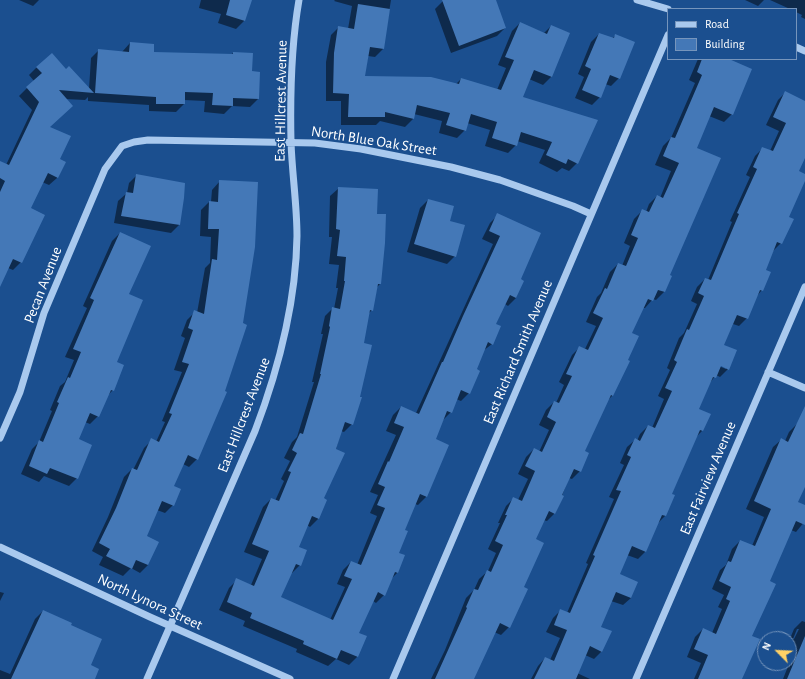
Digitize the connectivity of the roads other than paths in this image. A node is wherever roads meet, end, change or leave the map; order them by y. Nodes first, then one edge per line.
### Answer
1 (299, 0) edge
2 (637, 0) edge
3 (667, 10) edge
4 (667, 37) edge
5 (291, 142) junction
6 (122, 146) joint
7 (591, 214) junction
8 (805, 287) edge
9 (768, 372) junction
10 (805, 388) edge
11 (0, 438) edge
12 (0, 547) edge
13 (170, 626) junction
14 (148, 679) edge
15 (290, 679) edge
16 (393, 679) edge
17 (636, 679) edge

1 - 5 street, East Hillcrest Avenue
2 - 3 street
4 - 7 street, East Richard Smith Avenue
5 - 6 street, North Blue Oak Street
5 - 7 street, North Blue Oak Street
5 - 13 street, East Hillcrest Avenue
6 - 11 street, Pecan Avenue
7 - 16 street, East Richard Smith Avenue
8 - 9 street, East Fairview Avenue
9 - 10 street
9 - 17 street, East Fairview Avenue
12 - 13 street, North Lynora Street
13 - 14 street, East Hillcrest Avenue
13 - 15 street, North Lynora Street

